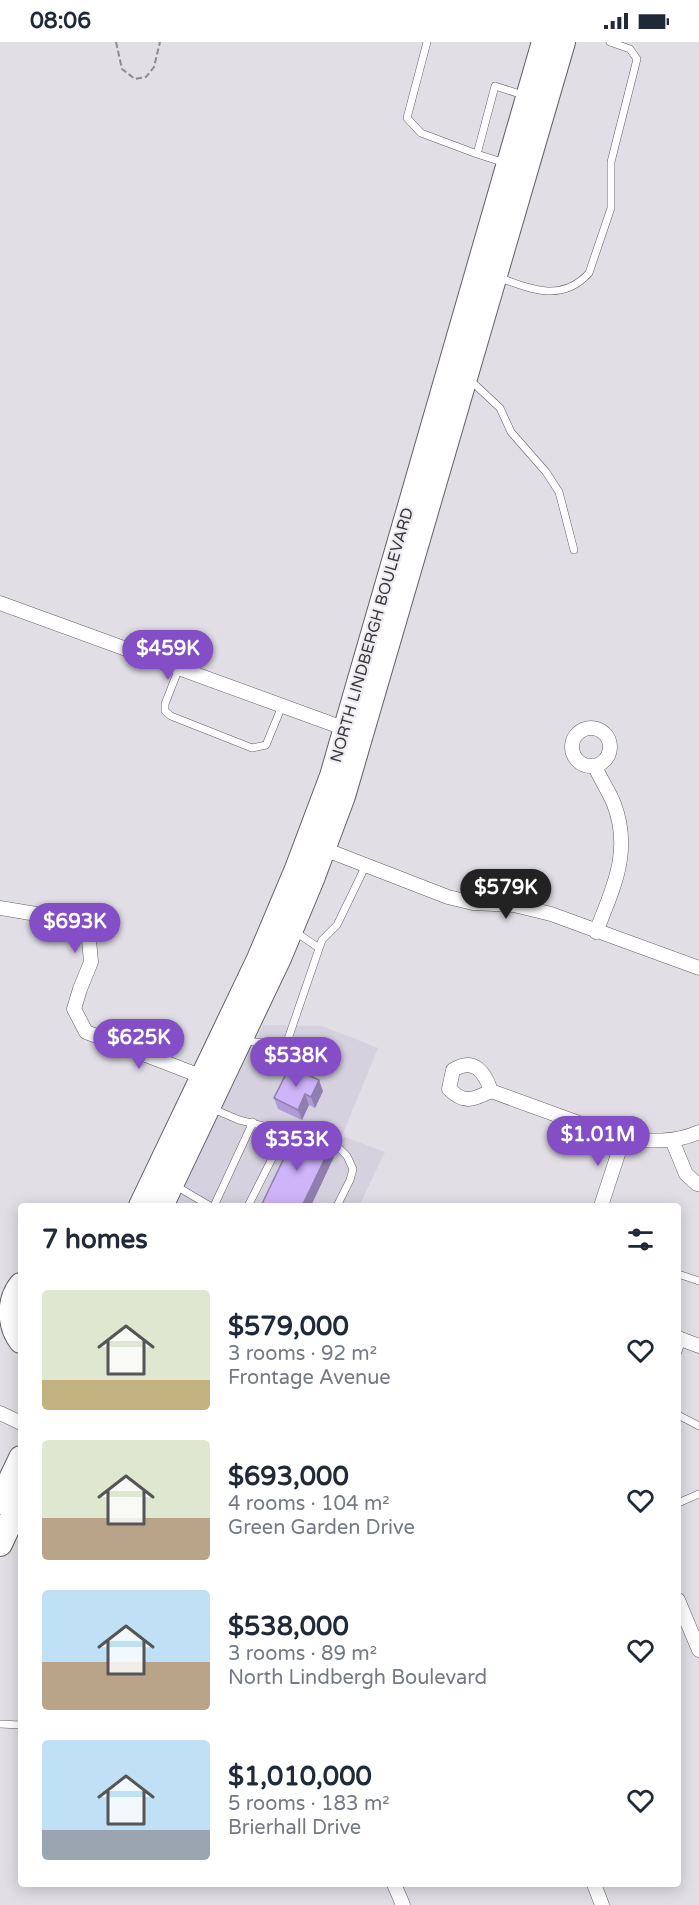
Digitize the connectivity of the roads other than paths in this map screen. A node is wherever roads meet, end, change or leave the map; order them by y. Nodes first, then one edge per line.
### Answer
1 (427, 42) edge
2 (544, 42) edge
3 (563, 42) edge
4 (610, 42) edge
5 (631, 45) edge
6 (528, 97) junction
7 (477, 154) junction
8 (509, 164) junction
9 (495, 276) junction
10 (466, 376) junction
11 (574, 550) dead end
12 (0, 603) edge
13 (179, 668) junction
14 (282, 706) junction
15 (346, 729) junction
16 (595, 766) dead end
17 (324, 849) junction
18 (366, 865) junction
19 (0, 908) edge
20 (291, 929) junction
21 (596, 932) junction
22 (319, 948) junction
23 (699, 968) edge
24 (240, 1040) junction
25 (288, 1042) junction
26 (326, 1070) dead end
27 (203, 1077) junction
28 (491, 1091) dead end
29 (209, 1107) junction
30 (253, 1122) junction
31 (286, 1131) junction
32 (699, 1132) edge
33 (623, 1139) junction
34 (672, 1140) junction
35 (164, 1180) junction
36 (699, 1184) edge
37 (131, 1203) edge
38 (144, 1203) edge
39 (161, 1203) edge
40 (206, 1203) edge
41 (213, 1203) edge
42 (250, 1203) edge
43 (338, 1203) edge
44 (603, 1203) edge
45 (681, 1275) edge
46 (699, 1281) edge
47 (18, 1290) edge
48 (18, 1336) edge
49 (681, 1343) edge
50 (699, 1346) edge
51 (0, 1413) edge
52 (681, 1417) edge
53 (18, 1422) edge
54 (699, 1426) edge
55 (18, 1464) edge
56 (699, 1494) edge
57 (0, 1502) edge
58 (681, 1502) edge
59 (18, 1505) edge
60 (18, 1534) edge
61 (0, 1544) edge
62 (0, 1552) edge
63 (681, 1607) edge
64 (699, 1650) edge
65 (0, 1724) edge
66 (18, 1725) edge
67 (395, 1887) edge
68 (595, 1887) edge
69 (403, 1905) edge
70 (602, 1905) edge

1 - 7 lane
2 - 6 highway, NORTH LINDBERGH BOULEVARD
3 - 9 highway, NORTH LINDBERGH BOULEVARD
4 - 5 lane
5 - 9 lane
6 - 7 lane
6 - 8 highway, NORTH LINDBERGH BOULEVARD
7 - 8 lane
8 - 15 highway, NORTH LINDBERGH BOULEVARD
9 - 10 highway, NORTH LINDBERGH BOULEVARD
10 - 11 lane
10 - 17 highway, NORTH LINDBERGH BOULEVARD
12 - 13 street
13 - 14 street
13 - 14 lane
14 - 15 street
15 - 27 highway, NORTH LINDBERGH BOULEVARD
16 - 21 street
17 - 18 street
17 - 20 highway, NORTH LINDBERGH BOULEVARD
18 - 21 street
18 - 22 lane
19 - 27 street
20 - 22 lane
20 - 24 highway, NORTH LINDBERGH BOULEVARD
21 - 23 street
22 - 25 lane
24 - 25 lane
24 - 29 highway, NORTH LINDBERGH BOULEVARD
25 - 26 lane
27 - 35 highway, NORTH LINDBERGH BOULEVARD
28 - 33 street
29 - 30 lane
29 - 35 highway, NORTH LINDBERGH BOULEVARD
30 - 31 lane
30 - 41 lane
31 - 42 lane
31 - 43 lane
32 - 34 street
33 - 34 street
33 - 44 street
34 - 36 street
35 - 37 highway
35 - 38 highway, NORTH LINDBERGH BOULEVARD
35 - 39 highway, NORTH LINDBERGH BOULEVARD
35 - 40 lane
45 - 46 lane
47 - 48 highway
49 - 50 street
51 - 53 street
52 - 54 lane
55 - 57 highway
56 - 58 lane
59 - 61 highway
60 - 62 highway
63 - 64 street
65 - 66 lane
67 - 69 street
68 - 70 street

